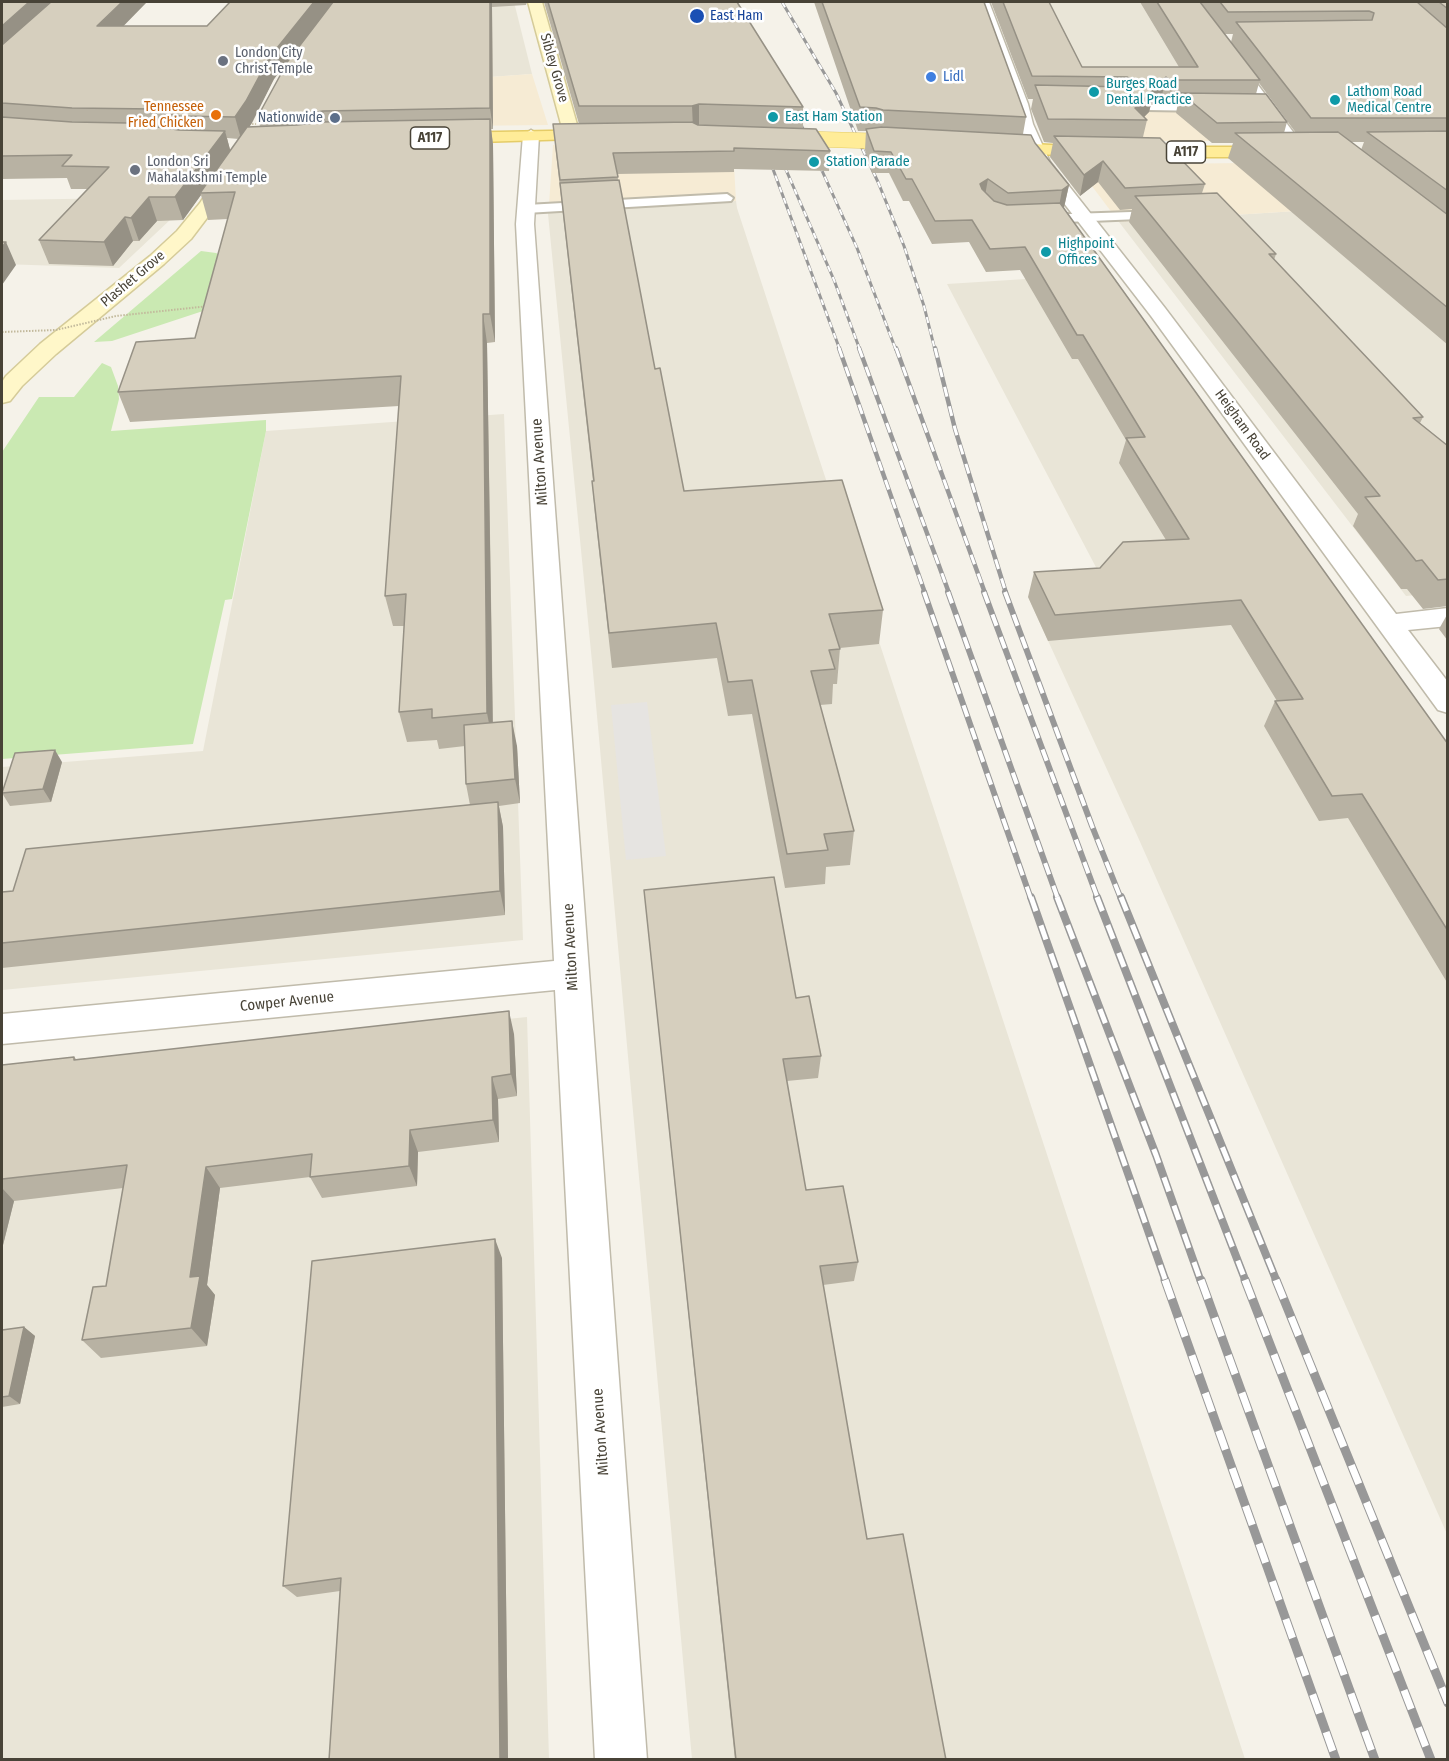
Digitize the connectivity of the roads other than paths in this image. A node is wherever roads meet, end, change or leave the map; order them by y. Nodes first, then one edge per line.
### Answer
1 (535, 2) edge
2 (982, 2) edge
3 (1190, 2) edge
4 (1151, 108) edge
5 (1222, 109) edge
6 (531, 135) junction
7 (572, 135) junction
8 (618, 135) edge
9 (765, 137) edge
10 (430, 138) edge
11 (880, 141) edge
12 (976, 146) edge
13 (1034, 149) junction
14 (1299, 152) junction
15 (1318, 152) edge
16 (241, 153) edge
17 (727, 198) dead end
18 (526, 209) junction
19 (1170, 214) edge
20 (1085, 218) junction
21 (1023, 220) edge
22 (2, 396) edge
23 (1448, 617) edge
24 (1389, 623) junction
25 (1448, 703) edge
26 (572, 974) junction
27 (2, 1029) edge
28 (621, 1760) edge

1 - 7 main road, Sibley Grove
2 - 13 street, Heigham Road
3 - 14 street
4 - 5 lane
6 - 7 main road, A117
6 - 10 main road, A117
6 - 18 street, Milton Avenue
7 - 8 main road, A117
9 - 11 main road, bridge
12 - 13 main road, A117
13 - 14 main road, A117
13 - 20 street, Heigham Road
14 - 15 main road, A117
16 - 22 main road, Plashet Grove
17 - 18 lane
18 - 26 street, Milton Avenue
19 - 20 lane
20 - 21 lane
20 - 24 street, Heigham Road
23 - 24 street
24 - 25 street, Heigham Road
26 - 27 street, Cowper Avenue
26 - 28 street, Milton Avenue

